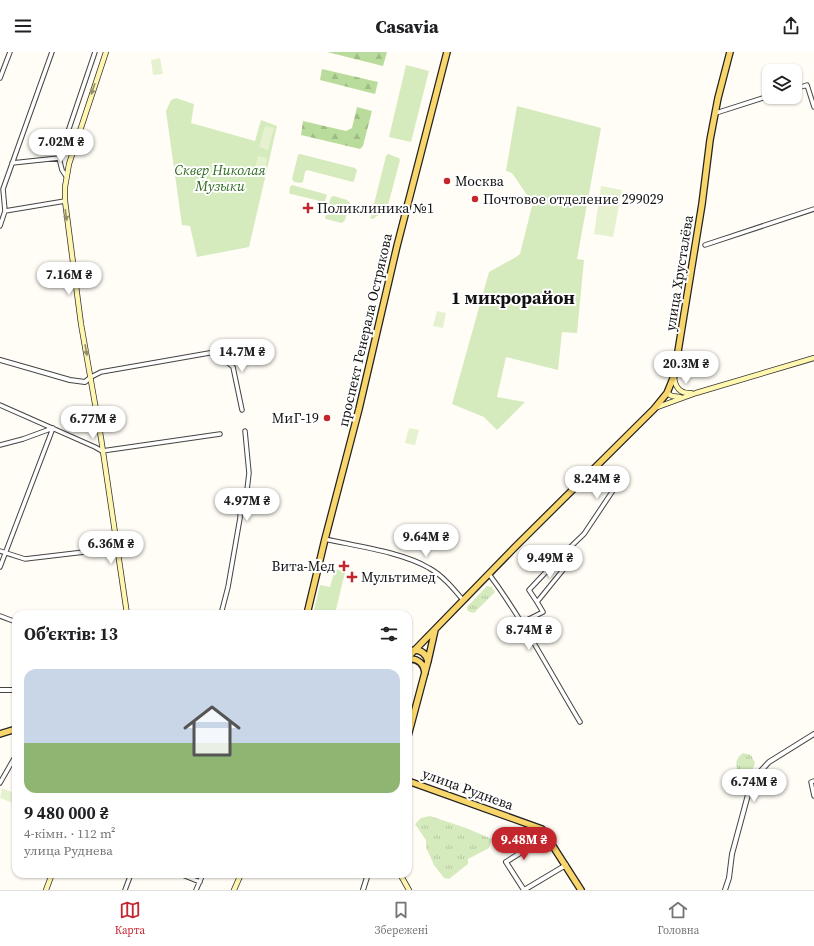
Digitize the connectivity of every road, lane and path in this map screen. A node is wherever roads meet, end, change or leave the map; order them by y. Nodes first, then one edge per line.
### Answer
1 (10, 52) edge
2 (52, 52) edge
3 (95, 52) edge
4 (106, 52) edge
5 (447, 52) edge
6 (730, 52) edge
7 (0, 78) edge
8 (802, 87) edge
9 (762, 98) edge
10 (814, 107) edge
11 (716, 113) junction
12 (59, 158) junction
13 (12, 163) junction
14 (66, 176) junction
15 (65, 201) junction
16 (814, 209) edge
17 (5, 211) junction
18 (0, 226) edge
19 (705, 245) dead end
20 (814, 358) edge
21 (0, 360) edge
22 (674, 376) junction
23 (90, 377) junction
24 (667, 393) junction
25 (696, 393) junction
26 (684, 397) junction
27 (0, 405) edge
28 (654, 409) junction
29 (242, 410) dead end
30 (53, 428) junction
31 (245, 431) dead end
32 (220, 434) dead end
33 (0, 445) edge
34 (102, 451) junction
35 (594, 468) junction
36 (324, 539) junction
37 (117, 545) junction
38 (0, 551) edge
39 (5, 553) junction
40 (561, 556) junction
41 (0, 566) edge
42 (489, 574) junction
43 (462, 600) junction
44 (537, 602) junction
45 (127, 610) edge
46 (222, 610) edge
47 (308, 610) edge
48 (0, 616) edge
49 (12, 620) edge
50 (521, 623) junction
51 (435, 629) junction
52 (414, 650) junction
53 (412, 653) edge
54 (412, 659) edge
55 (428, 661) junction
56 (425, 675) junction
57 (0, 690) edge
58 (12, 690) edge
59 (412, 722) edge
60 (580, 722) dead end
61 (12, 730) edge
62 (0, 734) edge
63 (814, 734) edge
64 (12, 762) edge
65 (814, 781) edge
66 (412, 782) edge
67 (0, 783) edge
68 (814, 796) edge
69 (547, 836) junction
70 (566, 864) junction
71 (50, 878) edge
72 (130, 878) edge
73 (190, 878) edge
74 (202, 878) edge
75 (239, 878) edge
76 (367, 878) edge
77 (402, 878) edge
78 (200, 882) junction
79 (46, 890) edge
80 (125, 890) edge
81 (196, 890) edge
82 (234, 890) edge
83 (363, 890) edge
84 (409, 890) edge
85 (524, 890) edge
86 (581, 890) edge
87 (725, 890) edge

1 - 7 street
2 - 13 street
3 - 12 street
4 -> 14 main road
5 - 36 main road, проспект Генерала Острякова
6 - 11 main road, улица Хрусталёва
8 - 10 street
9 - 11 street
11 - 22 main road, улица Хрусталёва
12 - 13 street
12 - 14 street
13 - 17 street
14 - 15 main road
15 - 17 street
15 -> 23 main road
16 - 19 street
17 - 18 street
20 - 25 main road
21 - 23 street
22 - 24 main road, улица Хрусталёва
22 - 25 main road
23 - 29 street
23 - 34 main road
24 - 26 main road
24 - 28 main road, улица Хрусталёва
25 - 26 main road
26 - 28 main road
27 - 30 street
28 - 35 main road, улица Хрусталёва
30 - 33 street
30 - 34 street
30 - 39 street
31 - 46 street
32 - 34 street
34 - 37 main road
35 - 40 street
35 - 42 main road, улица Хрусталёва
36 - 43 street
36 - 47 main road, проспект Генерала Острякова
37 - 39 street
37 - 45 main road
38 - 39 street
39 - 41 street
40 - 44 street
40 - 44 street
42 - 43 main road, улица Хрусталёва
42 - 50 street
43 - 51 main road, улица Хрусталёва
44 - 50 street
48 - 49 street
50 - 60 street
51 - 52 main road, улица Хрусталёва
51 - 55 main road
52 - 53 main road, улица Хрусталёва
52 - 55 main road
54 - 56 main road
55 - 56 main road
56 - 59 main road
57 - 58 street
61 - 62 main road
63 - 87 street
64 - 67 street
65 - 68 street
66 - 69 main road, улица Руднева
69 - 70 main road, улица Руднева
69 - 85 street
70 - 85 street
70 - 86 main road, улица Руднева
71 - 79 main road
72 - 80 street
73 - 78 street
74 - 78 street
75 - 82 main road
76 - 83 street
77 - 84 main road
78 - 81 street

